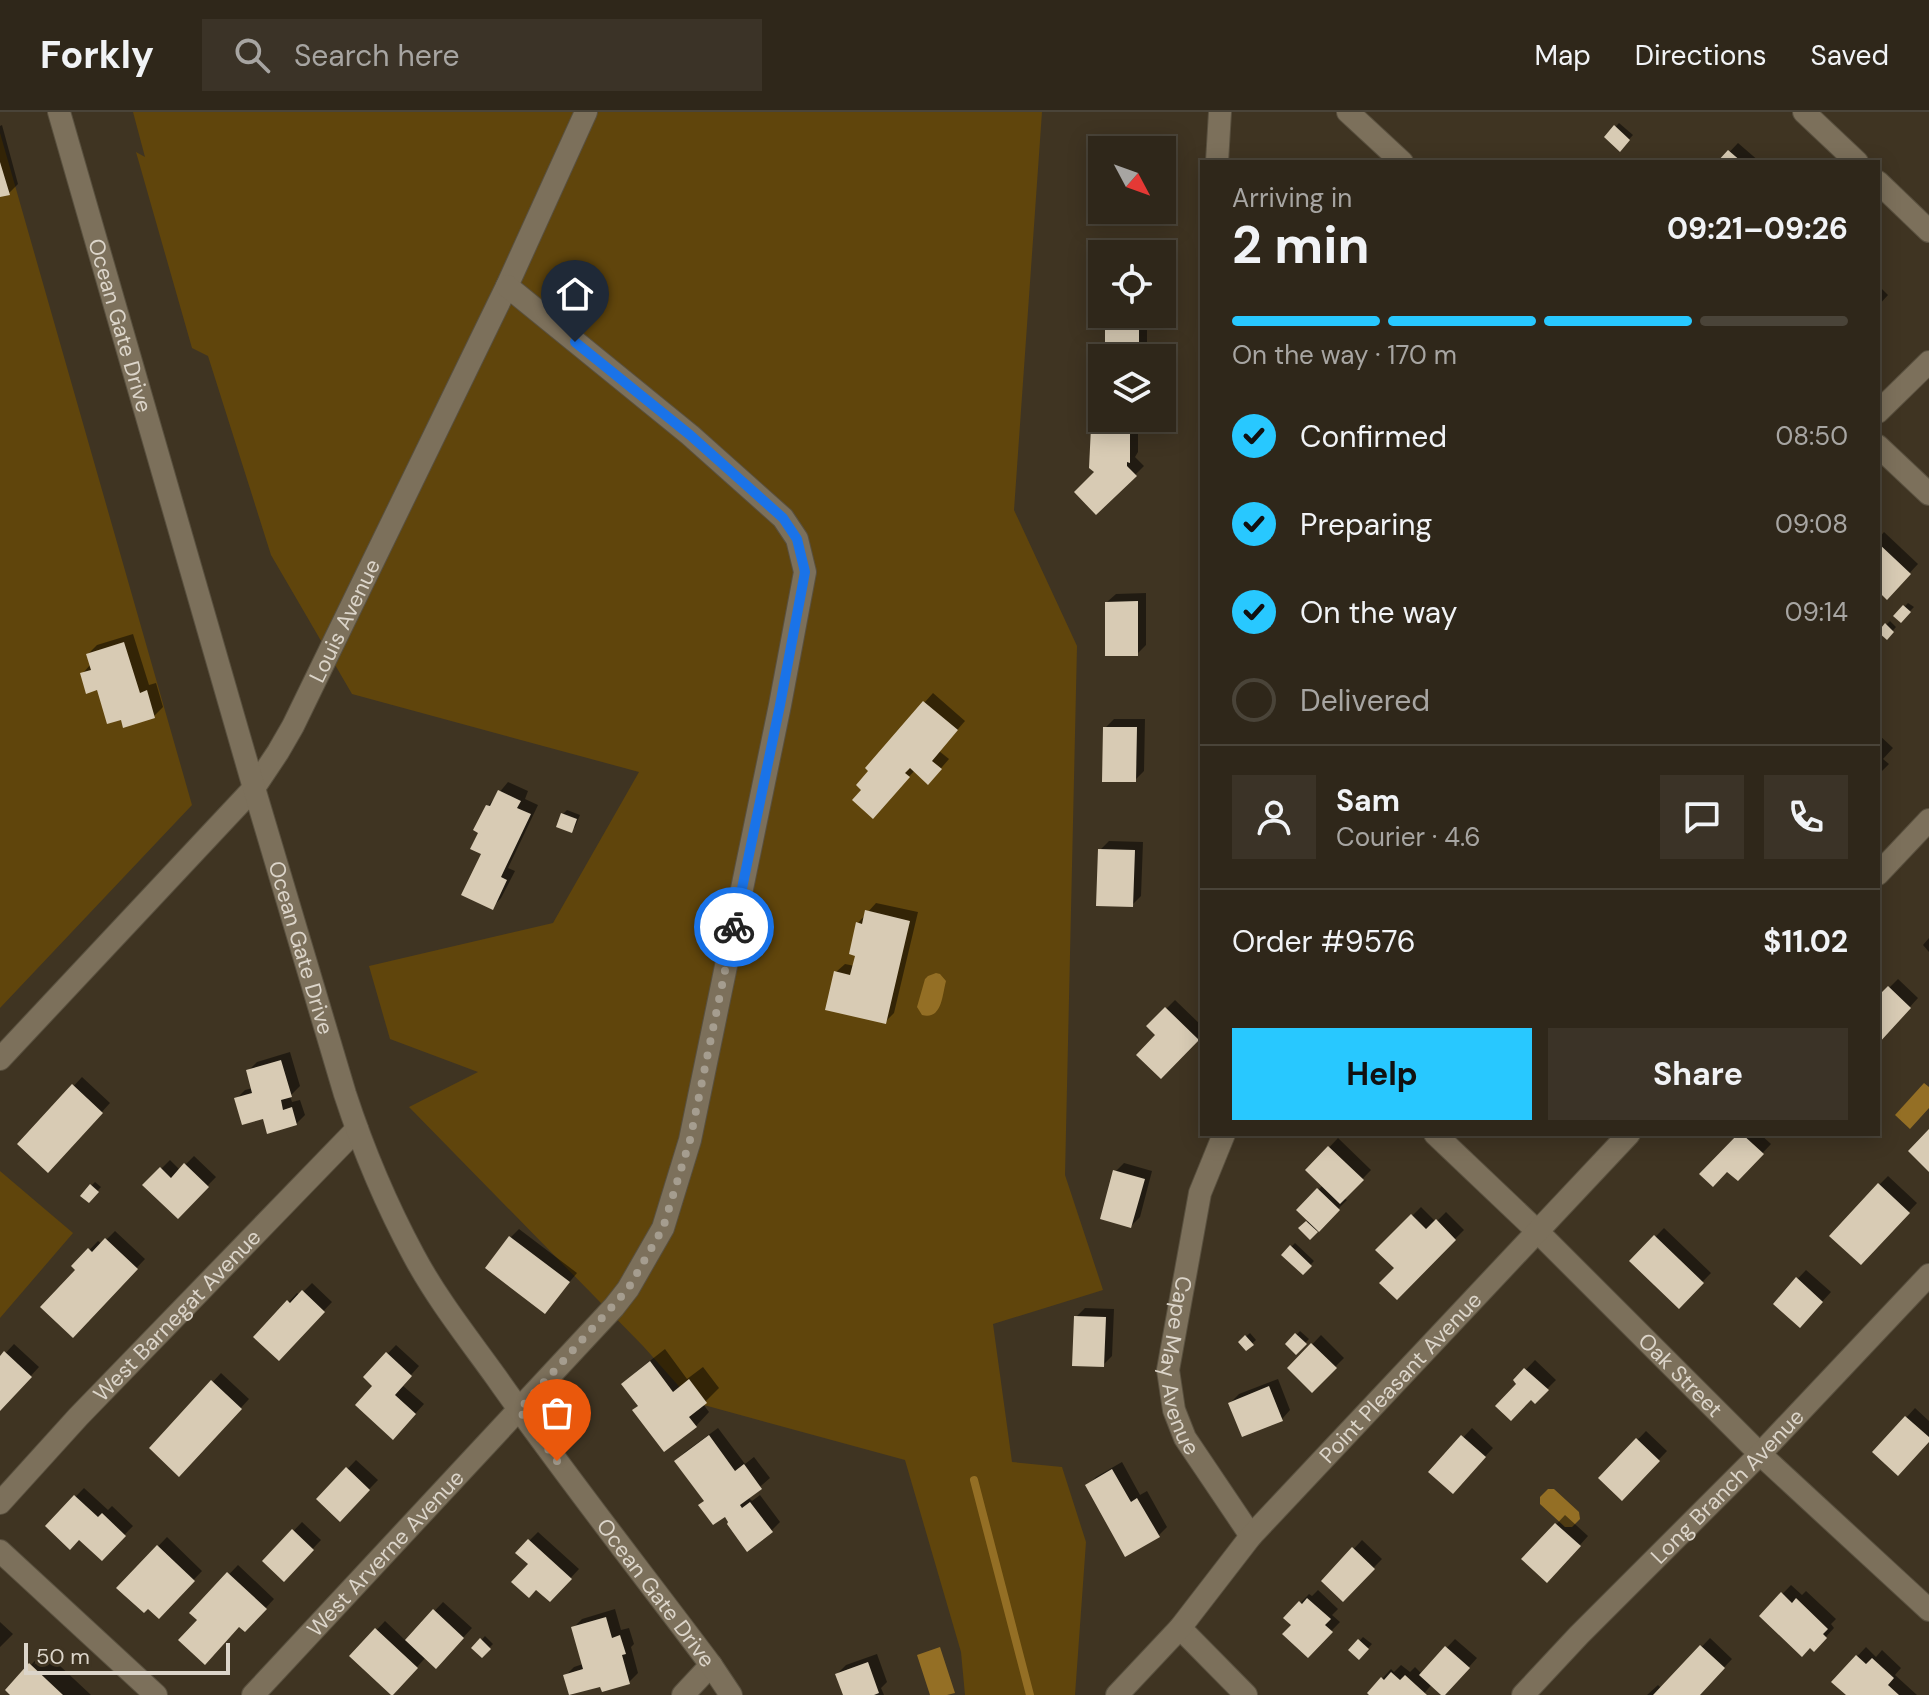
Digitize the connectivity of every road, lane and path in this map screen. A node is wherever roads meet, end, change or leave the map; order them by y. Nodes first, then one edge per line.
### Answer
1 (59, 112) edge
2 (586, 112) edge
3 (1220, 112) edge
4 (1348, 112) edge
5 (1804, 112) edge
6 (1217, 160) edge
7 (1400, 160) edge
8 (1855, 160) edge
9 (1880, 184) edge
10 (1929, 231) edge
11 (507, 286) junction
12 (1929, 362) edge
13 (1880, 410) edge
14 (1880, 448) edge
15 (1929, 494) edge
16 (254, 788) junction
17 (1929, 820) edge
18 (1880, 872) edge
19 (0, 1059) edge
20 (357, 1129) junction
21 (1223, 1136) edge
22 (1437, 1136) edge
23 (1627, 1136) edge
24 (1537, 1231) junction
25 (1929, 1275) edge
26 (519, 1410) junction
27 (1760, 1454) junction
28 (0, 1503) edge
29 (1251, 1536) junction
30 (0, 1551) edge
31 (1929, 1610) edge
32 (1180, 1628) junction
33 (711, 1665) junction
34 (156, 1695) edge
35 (253, 1695) edge
36 (683, 1695) edge
37 (731, 1695) edge
38 (1117, 1695) edge
39 (1246, 1695) edge
40 (1523, 1695) edge

1 - 16 street, Ocean Gate Drive
2 - 11 street, Louis Avenue
3 - 6 street
4 - 7 street
5 - 8 street
9 - 10 street
11 - 16 street, Louis Avenue
11 - 26 street, West Arverne Avenue
12 - 13 street
14 - 15 street
16 - 19 street, Louis Avenue
16 - 20 street, Ocean Gate Drive
17 - 18 street
20 - 26 street, Ocean Gate Drive
20 - 28 street, West Barnegat Avenue
21 - 29 street, Cape May Avenue
22 - 24 street, Oak Street
23 - 24 street, Point Pleasant Avenue
24 - 27 street, Oak Street
24 - 29 street, Point Pleasant Avenue
25 - 27 street, Long Branch Avenue
26 - 33 street, Ocean Gate Drive
26 - 35 street, West Arverne Avenue
27 - 31 street, Oak Street
27 - 40 street, Long Branch Avenue
29 - 32 street, Point Pleasant Avenue
30 - 34 street
32 - 38 street, Point Pleasant Avenue
32 - 39 street
33 - 36 street
33 - 37 street, Ocean Gate Drive

